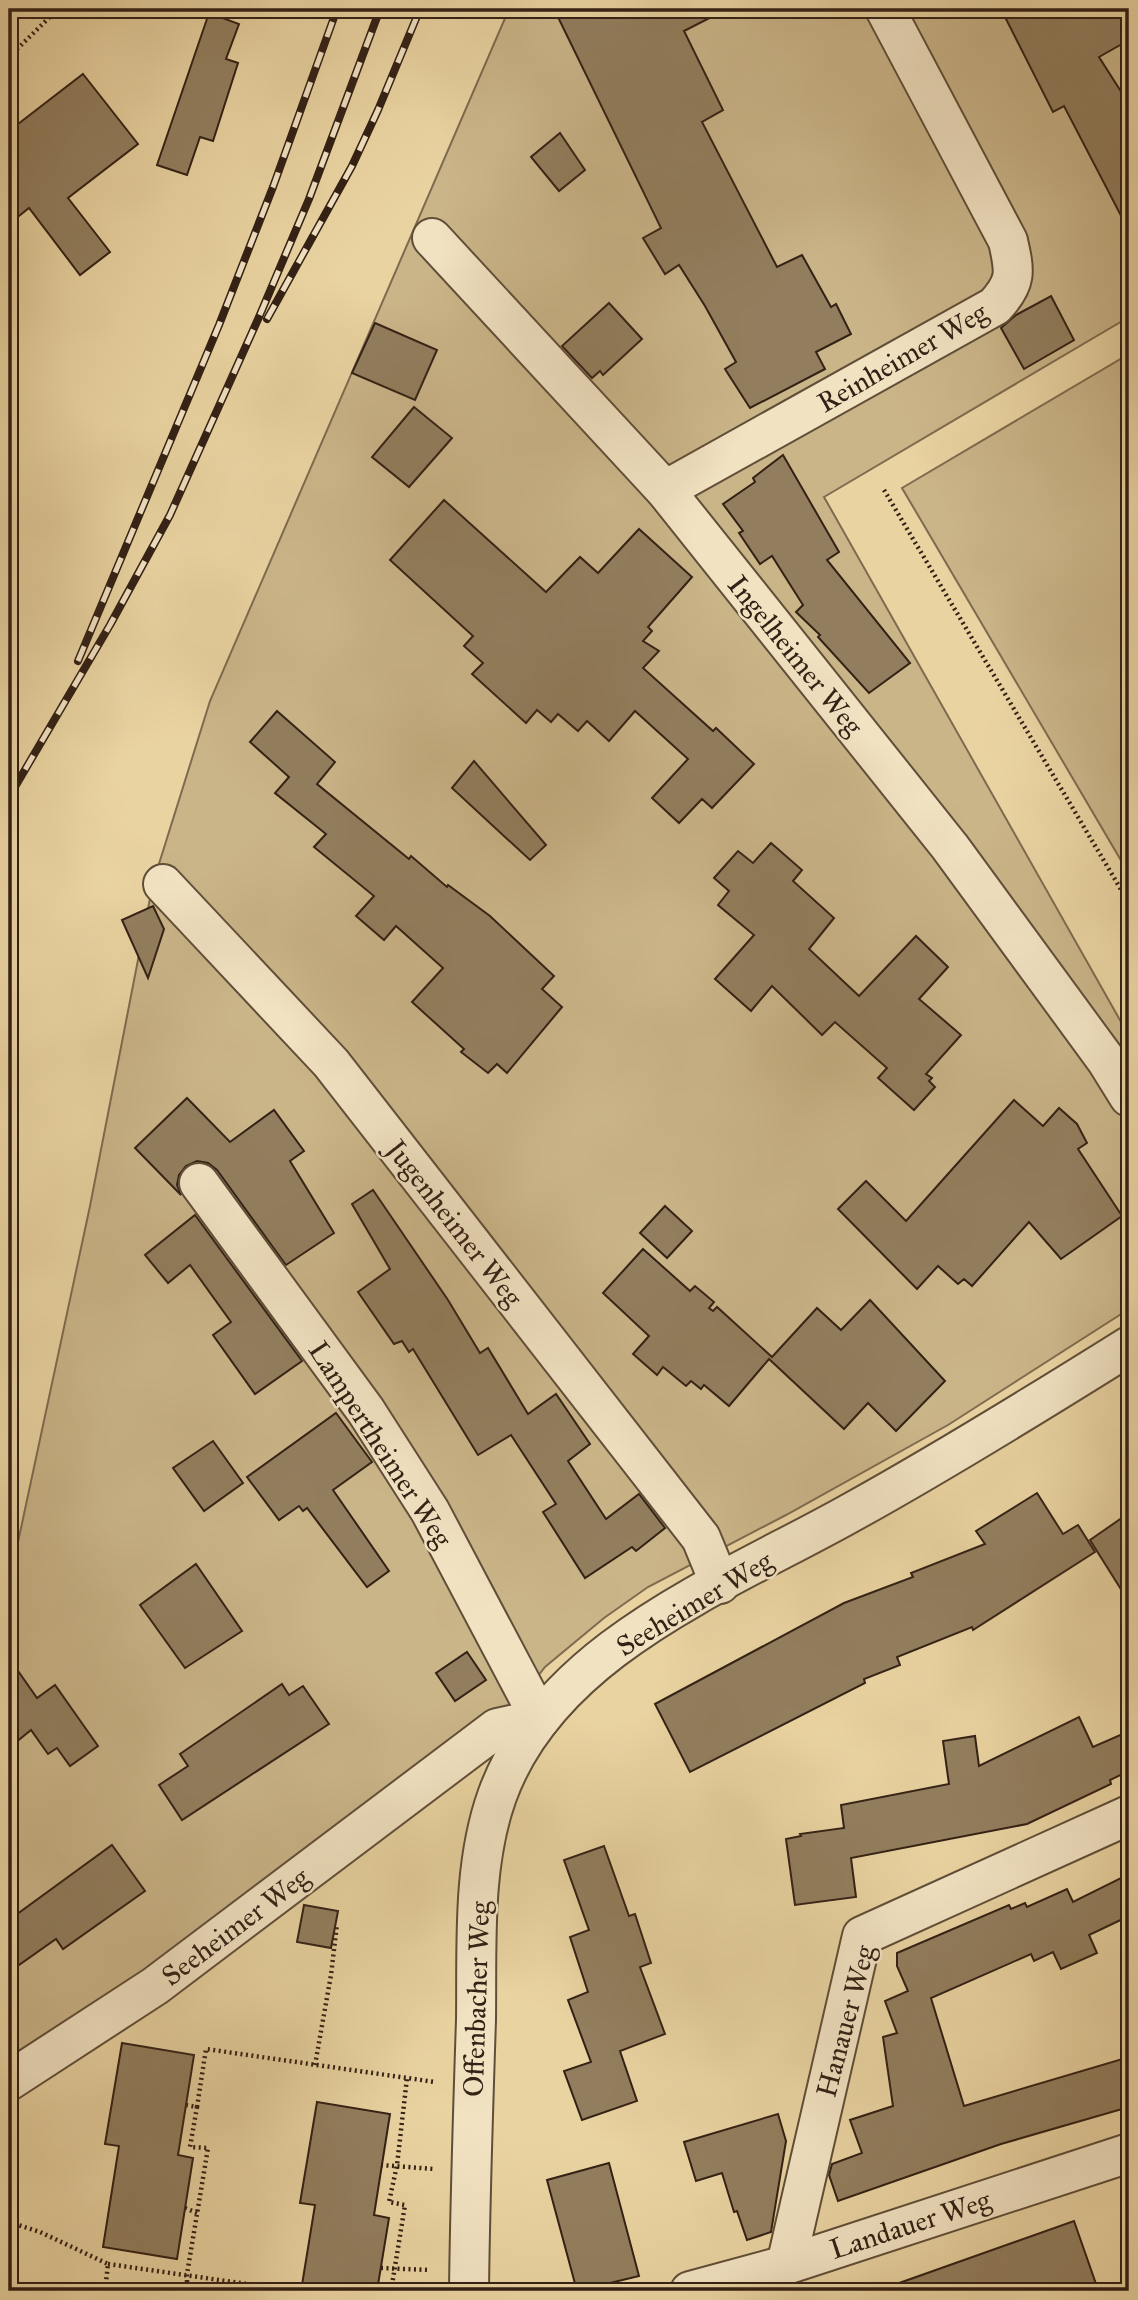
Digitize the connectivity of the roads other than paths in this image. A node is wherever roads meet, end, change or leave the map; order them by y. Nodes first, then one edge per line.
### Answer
1 (885, 9) edge
2 (432, 237) dead end
3 (665, 491) junction
4 (163, 884) dead end
5 (1129, 1097) edge
6 (199, 1183) dead end
7 (1129, 1346) edge
8 (720, 1584) junction
9 (540, 1719) junction
10 (1129, 1815) edge
11 (9, 2081) edge
12 (1129, 2153) edge
13 (786, 2265) junction
14 (469, 2282) edge
15 (690, 2291) edge

1 - 3 street, Reinheimer Weg
2 - 3 street, Ingelheimer Weg
3 - 5 street, Ingelheimer Weg
4 - 8 street, Jugenheimer Weg
6 - 9 street, Lampertheimer Weg
7 - 8 street, Seeheimer Weg
8 - 9 street, Seeheimer Weg
9 - 11 street, Seeheimer Weg
9 - 14 street, Offenbacher Weg
10 - 13 street, Hanauer Weg
12 - 13 street, Landauer Weg
13 - 15 street, Landauer Weg

